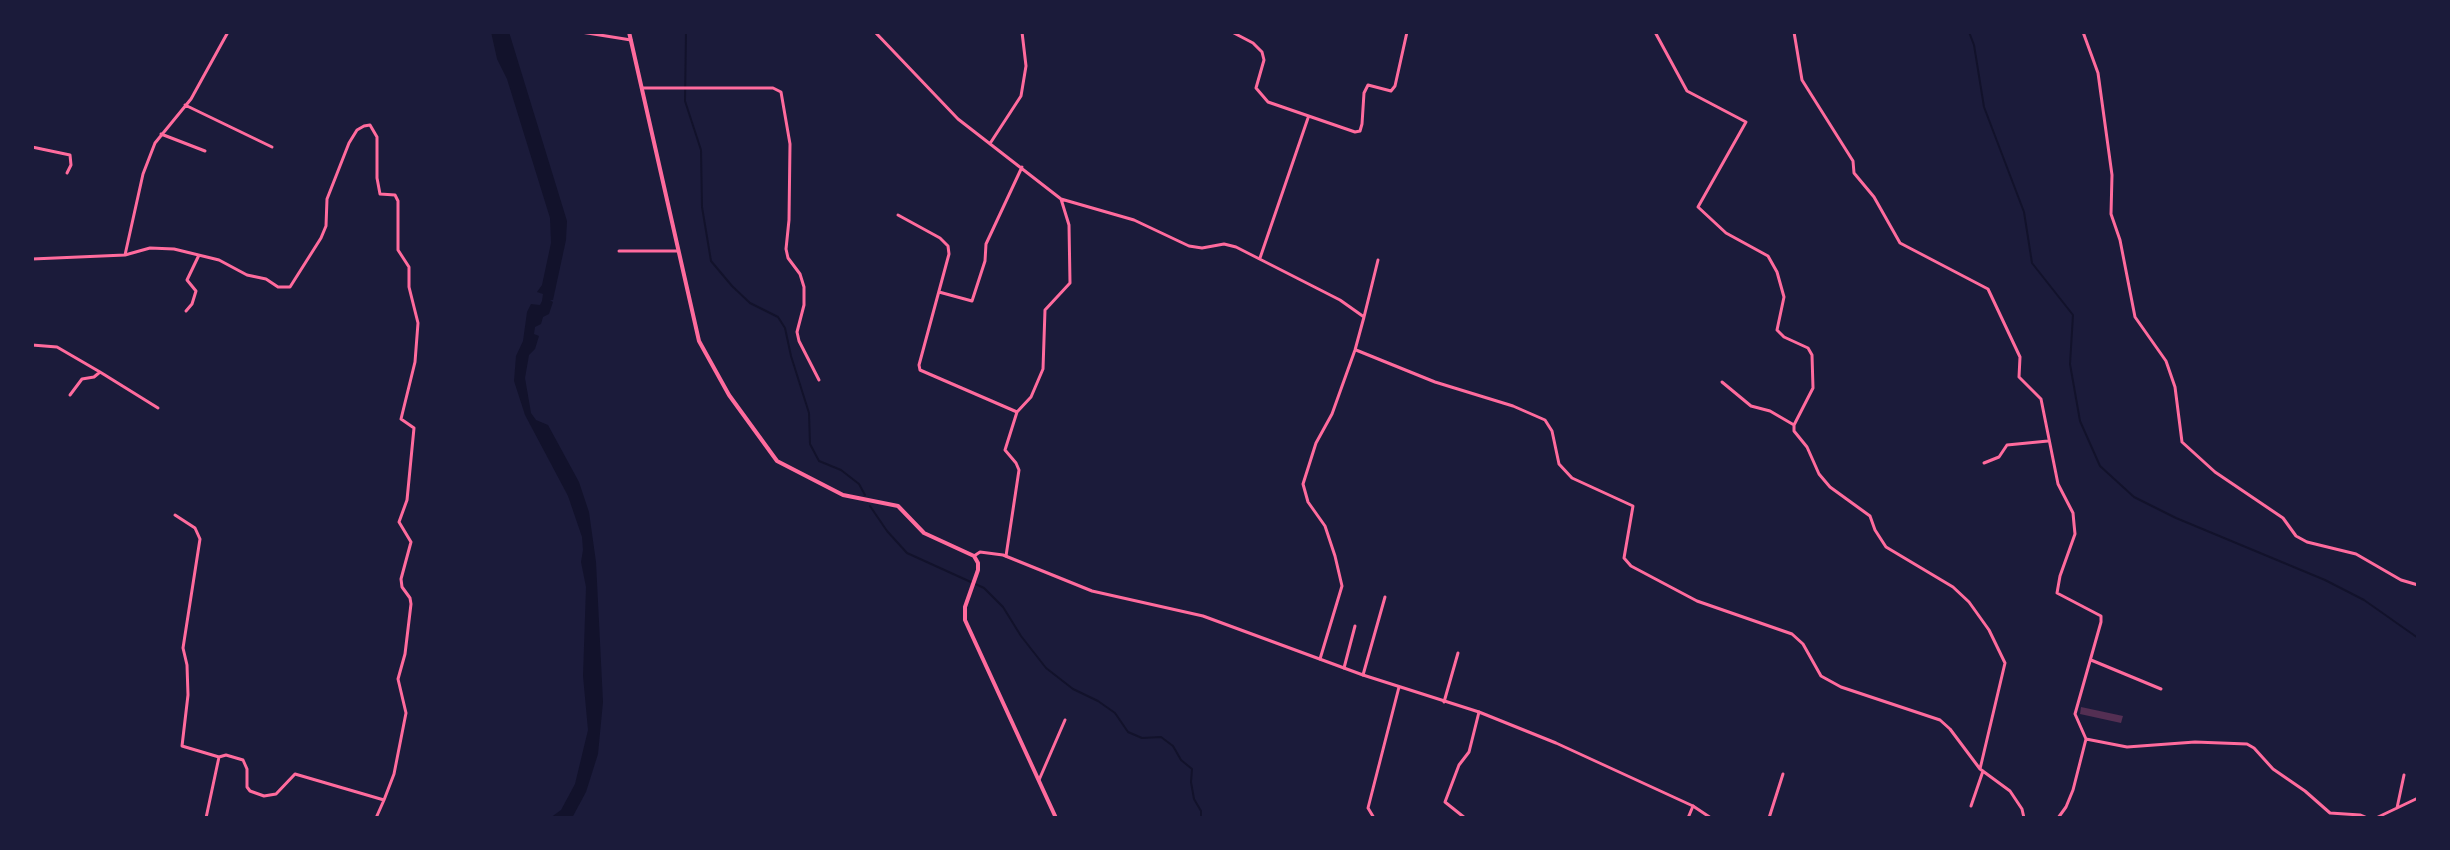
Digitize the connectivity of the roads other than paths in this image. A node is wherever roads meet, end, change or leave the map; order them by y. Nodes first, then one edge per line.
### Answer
1 (228, 32) edge
2 (581, 32) edge
3 (629, 32) edge
4 (875, 32) edge
5 (1022, 32) edge
6 (1232, 32) edge
7 (1407, 32) edge
8 (1655, 32) edge
9 (1794, 32) edge
10 (2083, 32) edge
11 (631, 40) junction
12 (641, 88) junction
13 (185, 105) junction
14 (1308, 118) junction
15 (161, 134) junction
16 (990, 142) junction
17 (32, 147) edge
18 (272, 147) dead end
19 (205, 151) dead end
20 (1022, 167) junction
21 (67, 173) dead end
22 (1061, 199) junction
23 (898, 215) dead end
24 (619, 251) dead end
25 (678, 251) junction
26 (125, 255) junction
27 (199, 255) junction
28 (1260, 258) junction
29 (32, 259) edge
30 (1378, 260) dead end
31 (939, 292) junction
32 (186, 311) dead end
33 (1364, 317) junction
34 (32, 345) edge
35 (1355, 350) junction
36 (100, 372) junction
37 (819, 380) dead end
38 (1722, 382) dead end
39 (70, 395) dead end
40 (158, 408) dead end
41 (1017, 412) junction
42 (1794, 425) junction
43 (2048, 441) junction
44 (1984, 463) dead end
45 (175, 515) dead end
46 (974, 556) junction
47 (1006, 556) junction
48 (2418, 585) edge
49 (1385, 597) dead end
50 (1355, 626) dead end
51 (1458, 653) dead end
52 (1320, 659) junction
53 (2091, 660) junction
54 (1344, 668) junction
55 (1363, 675) junction
56 (1399, 687) junction
57 (2161, 689) dead end
58 (1444, 702) junction
59 (1479, 712) junction
60 (1065, 720) dead end
61 (2086, 739) junction
62 (219, 757) junction
63 (1982, 770) junction
64 (1783, 774) dead end
65 (2404, 775) dead end
66 (1039, 780) junction
67 (2418, 798) edge
68 (384, 800) junction
69 (1693, 806) junction
70 (1971, 806) dead end
71 (2397, 808) junction
72 (206, 818) edge
73 (376, 818) edge
74 (1056, 818) edge
75 (1374, 818) edge
76 (1465, 818) edge
77 (1688, 818) edge
78 (1711, 818) edge
79 (1769, 818) edge
80 (2024, 818) edge
81 (2058, 818) edge
82 (2367, 818) edge
83 (2376, 818) edge

1 - 13 street
2 - 11 street
3 - 11 main road
4 - 16 street
5 - 16 street
6 - 14 street
7 - 14 street
8 - 42 street
9 - 43 street
10 - 48 street
11 - 12 main road
12 - 25 main road
12 - 37 street
13 - 15 street
13 - 18 street
14 - 28 street
15 - 19 street
15 - 26 street
16 - 20 street
17 - 21 street
20 - 22 street
20 - 31 street
22 - 28 street
22 - 41 street
23 - 31 street
24 - 25 street
25 - 46 main road
26 - 27 street
26 - 29 street
27 - 32 street
27 - 68 street
28 - 33 street
30 - 33 street
31 - 41 street
33 - 35 street
34 - 36 street
35 - 52 street
35 - 63 street
36 - 39 street
36 - 40 street
38 - 42 street
41 - 47 street
42 - 63 street
43 - 44 street
43 - 53 street
45 - 62 street
46 - 47 street
46 - 66 main road
47 - 52 street
49 - 55 street
50 - 54 street
51 - 58 street
52 - 54 street
53 - 57 street
53 - 61 street
54 - 55 street
55 - 56 street
56 - 58 street
56 - 75 street
58 - 59 street
59 - 69 street
59 - 76 street
60 - 66 street
61 - 81 street
61 - 82 street
62 - 68 street
62 - 72 street
63 - 70 street
63 - 80 street
64 - 79 street
65 - 71 street
66 - 74 main road
67 - 71 street
68 - 73 street
69 - 77 street
69 - 78 street
71 - 83 street

